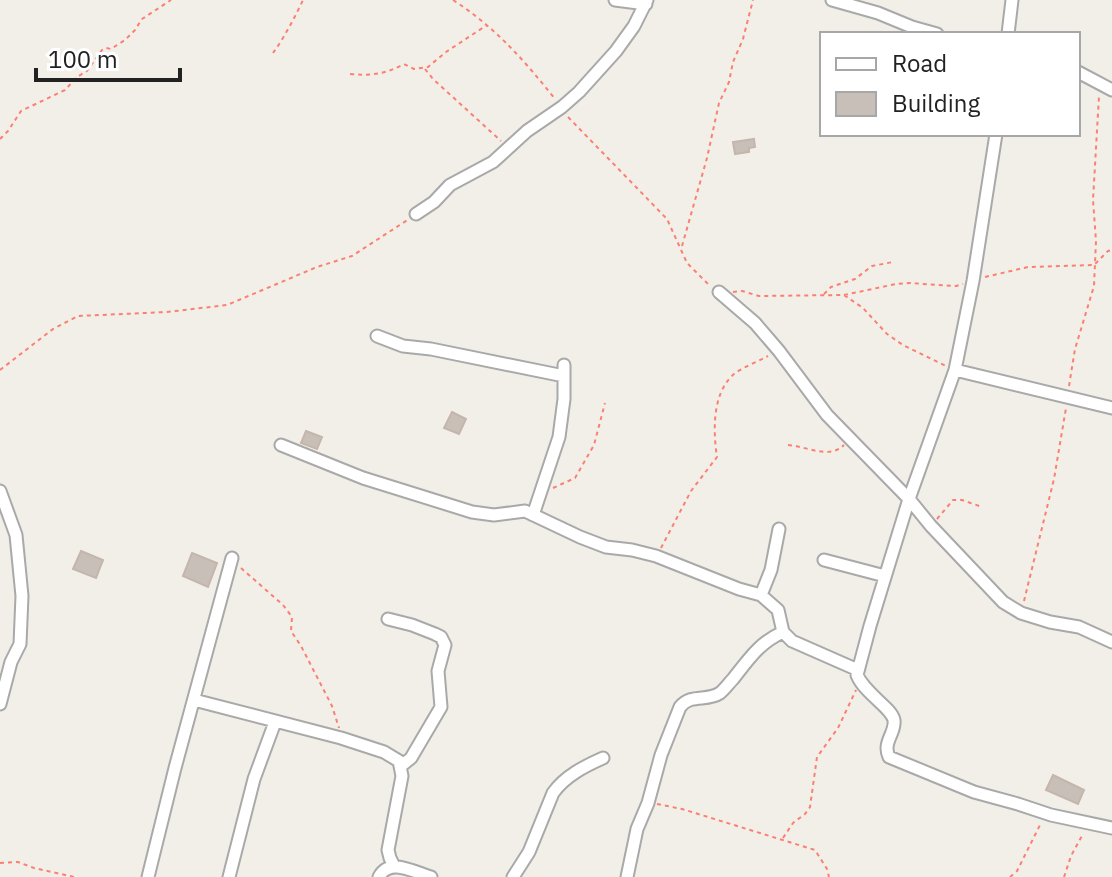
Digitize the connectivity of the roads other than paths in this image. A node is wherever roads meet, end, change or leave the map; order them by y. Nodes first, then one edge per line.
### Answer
1 (615, 0) edge
2 (832, 0) edge
3 (1012, 0) edge
4 (647, 2) edge
5 (879, 6) edge
6 (930, 32) edge
7 (1008, 32) edge
8 (1080, 73) edge
9 (1112, 90) edge
10 (996, 136) edge
11 (416, 214) road end
12 (719, 292) road end
13 (377, 336) dead end
14 (955, 370) junction
15 (1112, 408) edge
16 (281, 445) dead end
17 (0, 491) edge
18 (909, 499) junction
19 (533, 515) junction
20 (779, 529) dead end
21 (232, 558) road end
22 (824, 560) dead end
23 (885, 576) junction
24 (761, 595) junction
25 (388, 619) dead end
26 (783, 632) junction
27 (1112, 642) edge
28 (859, 676) junction
29 (194, 700) junction
30 (0, 704) edge
31 (275, 722) junction
32 (603, 758) dead end
33 (401, 766) junction
34 (1112, 828) edge
35 (394, 866) junction
36 (148, 877) edge
37 (229, 877) edge
38 (379, 877) edge
39 (431, 877) edge
40 (513, 877) edge
41 (627, 877) edge

1 - 4 street
2 - 5 street
3 - 7 street
4 - 11 street
5 - 6 street
8 - 9 street
10 - 14 street
12 - 18 street
13 - 19 street
14 - 15 street
14 - 18 street
16 - 19 street
17 - 30 street
18 - 23 street
18 - 27 street
19 - 24 street
20 - 24 street
21 - 29 street
22 - 23 street
23 - 28 street
24 - 26 street
25 - 33 street
26 - 28 street
26 - 41 street
28 - 34 street
29 - 31 street
29 - 36 street
31 - 33 street
31 - 37 street
32 - 40 street
33 - 35 street
35 - 38 street
35 - 39 street

